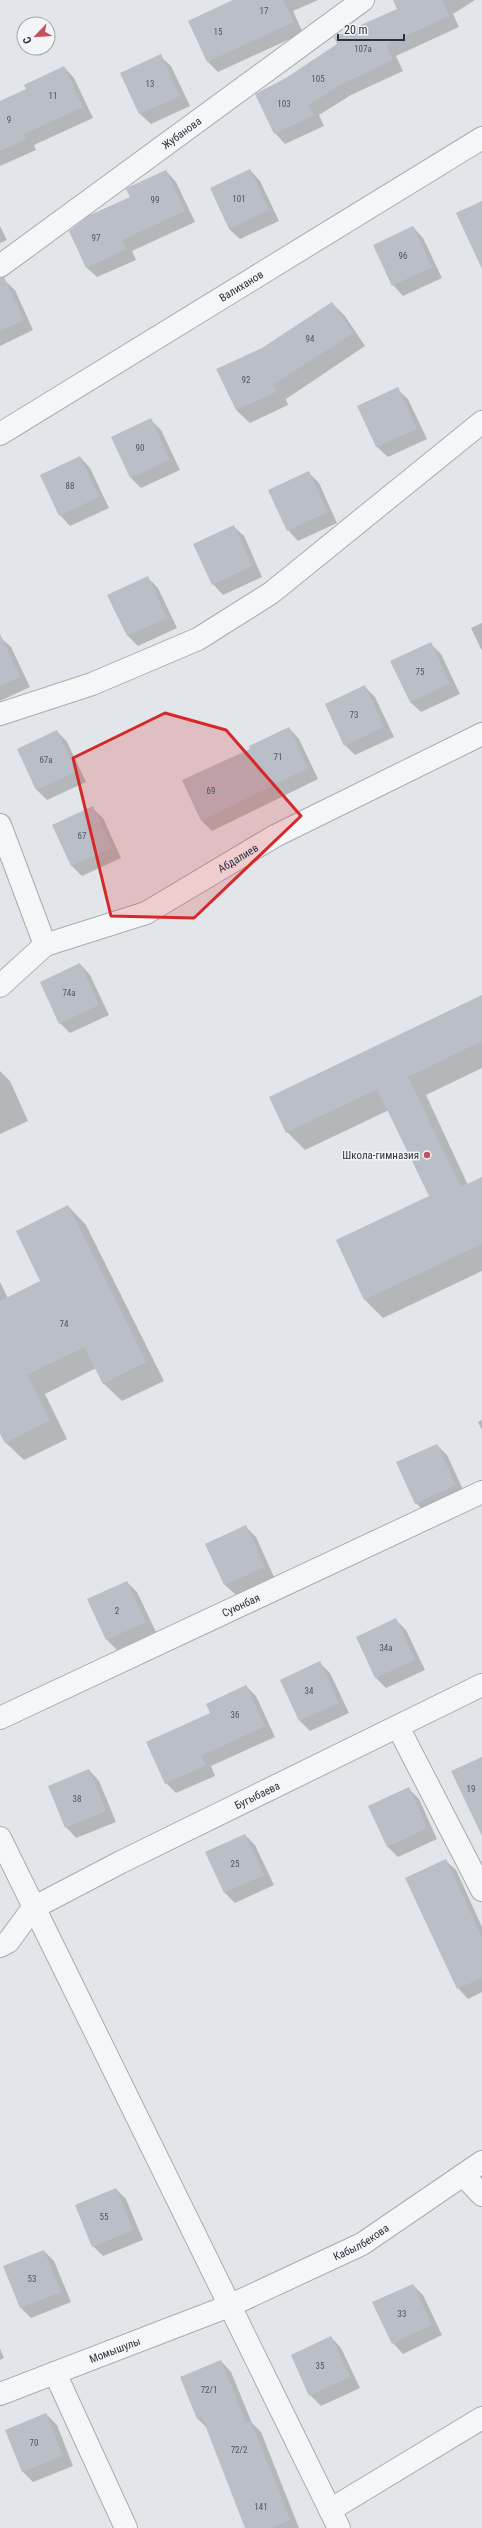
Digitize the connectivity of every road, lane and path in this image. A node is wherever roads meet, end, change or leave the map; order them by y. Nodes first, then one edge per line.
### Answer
1 (363, 0) edge
2 (482, 138) edge
3 (0, 266) edge
4 (482, 422) edge
5 (0, 434) edge
6 (0, 714) edge
7 (482, 734) edge
8 (0, 825) edge
9 (45, 945) junction
10 (0, 986) edge
11 (482, 1492) edge
12 (482, 1685) edge
13 (0, 1718) edge
14 (398, 1727) junction
15 (0, 1838) edge
16 (482, 1890) edge
17 (33, 1908) junction
18 (0, 1946) edge
19 (482, 2162) edge
20 (464, 2175) junction
21 (482, 2195) edge
22 (229, 2306) junction
23 (55, 2373) junction
24 (0, 2394) edge
25 (482, 2418) edge
26 (335, 2519) edge
27 (126, 2528) edge

1 - 3 street, Жубанова
2 - 5 street, Валиханов
4 - 6 street
7 - 9 street, Абдалиев
8 - 9 street
9 - 10 street, Абдалиев
11 - 13 street, Суюнбая
12 - 14 street, Бугыбаева
14 - 16 street
14 - 17 street, Бугыбаева
15 - 17 street
17 - 18 street
17 - 22 street
19 - 20 street, Кабылбекова
20 - 21 street
20 - 22 street, Кабылбекова
22 - 23 street, Момышулы
22 - 26 street
23 - 24 street, Момышулы
23 - 27 street
25 - 26 street

